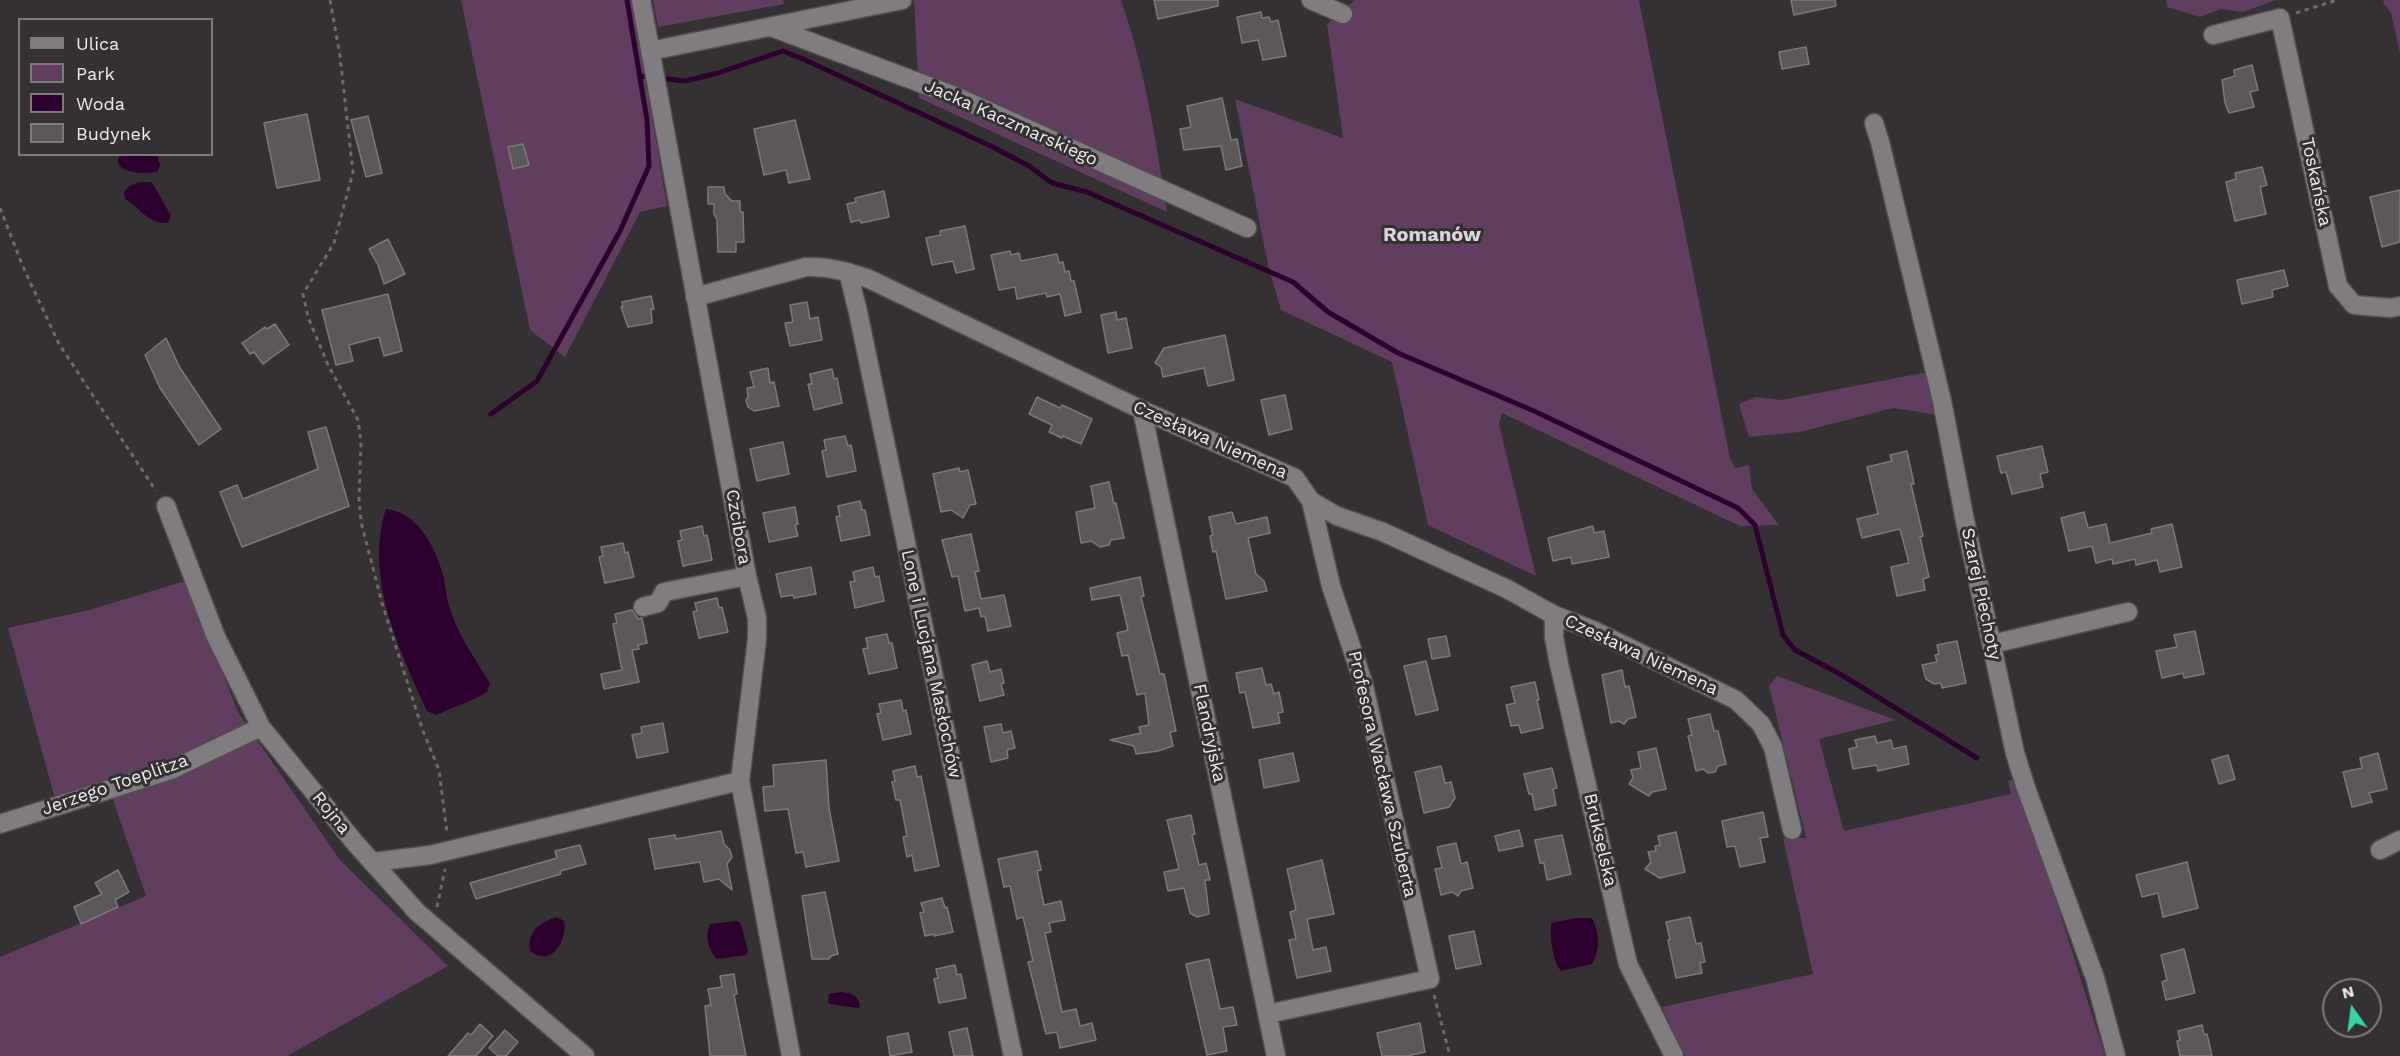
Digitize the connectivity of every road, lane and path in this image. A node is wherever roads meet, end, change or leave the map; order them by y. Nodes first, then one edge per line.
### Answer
1 (330, 0) edge
2 (641, 0) edge
3 (902, 0) edge
4 (1311, 0) edge
5 (2337, 0) edge
6 (1343, 14) dead end
7 (2280, 18) junction
8 (771, 27) junction
9 (2213, 35) dead end
10 (650, 51) junction
11 (1874, 123) dead end
12 (0, 208) edge
13 (1247, 228) dead end
14 (848, 272) junction
15 (695, 297) junction
16 (2395, 307) edge
17 (1142, 410) junction
18 (1311, 501) junction
19 (166, 506) joint
20 (747, 576) junction
21 (643, 607) dead end
22 (2128, 612) dead end
23 (1554, 615) junction
24 (1992, 644) junction
25 (261, 727) junction
26 (740, 781) junction
27 (0, 824) edge
28 (1792, 830) dead end
29 (2400, 840) edge
30 (2380, 850) dead end
31 (449, 851) junction
32 (373, 862) junction
33 (433, 926) junction
34 (1430, 979) junction
35 (1268, 1014) junction
36 (585, 1056) edge
37 (791, 1056) edge
38 (1013, 1056) edge
39 (1276, 1056) edge
40 (1449, 1056) edge
41 (1674, 1056) edge
42 (2116, 1056) edge

1 - 31 path
2 - 10 street, Czcibora
3 - 8 street
4 - 6 street
5 - 7 path
7 - 9 street
7 - 16 street, Toskańska
8 - 10 street
8 - 13 street, Jacka Kaczmarskiego
10 - 15 street, Czcibora
11 - 24 street, Szarej Piechoty
12 - 19 path
14 - 15 street, Czesława Niemena
14 - 17 street, Czesława Niemena
14 - 38 street, Lone i Lucjana Masłochów
15 - 20 street, Czcibora
17 - 18 street, Czesława Niemena
17 - 35 street, Flandryjska
18 - 23 street, Czesława Niemena
18 - 34 street, Profesora Wacława Szuberta
19 - 25 street, Rojna
20 - 21 street
20 - 26 street, Czcibora
22 - 24 street
23 - 28 street, Czesława Niemena
23 - 41 street, Brukselska
24 - 42 street, Szarej Piechoty
25 - 27 street, Jerzego Toeplitza
25 - 32 street, Rojna
26 - 31 street
26 - 37 street, Czcibora
29 - 30 street
31 - 32 street
31 - 33 path
32 - 33 street, Rojna
33 - 36 street, Rojna
34 - 35 street
34 - 40 path
35 - 39 street, Flandryjska

